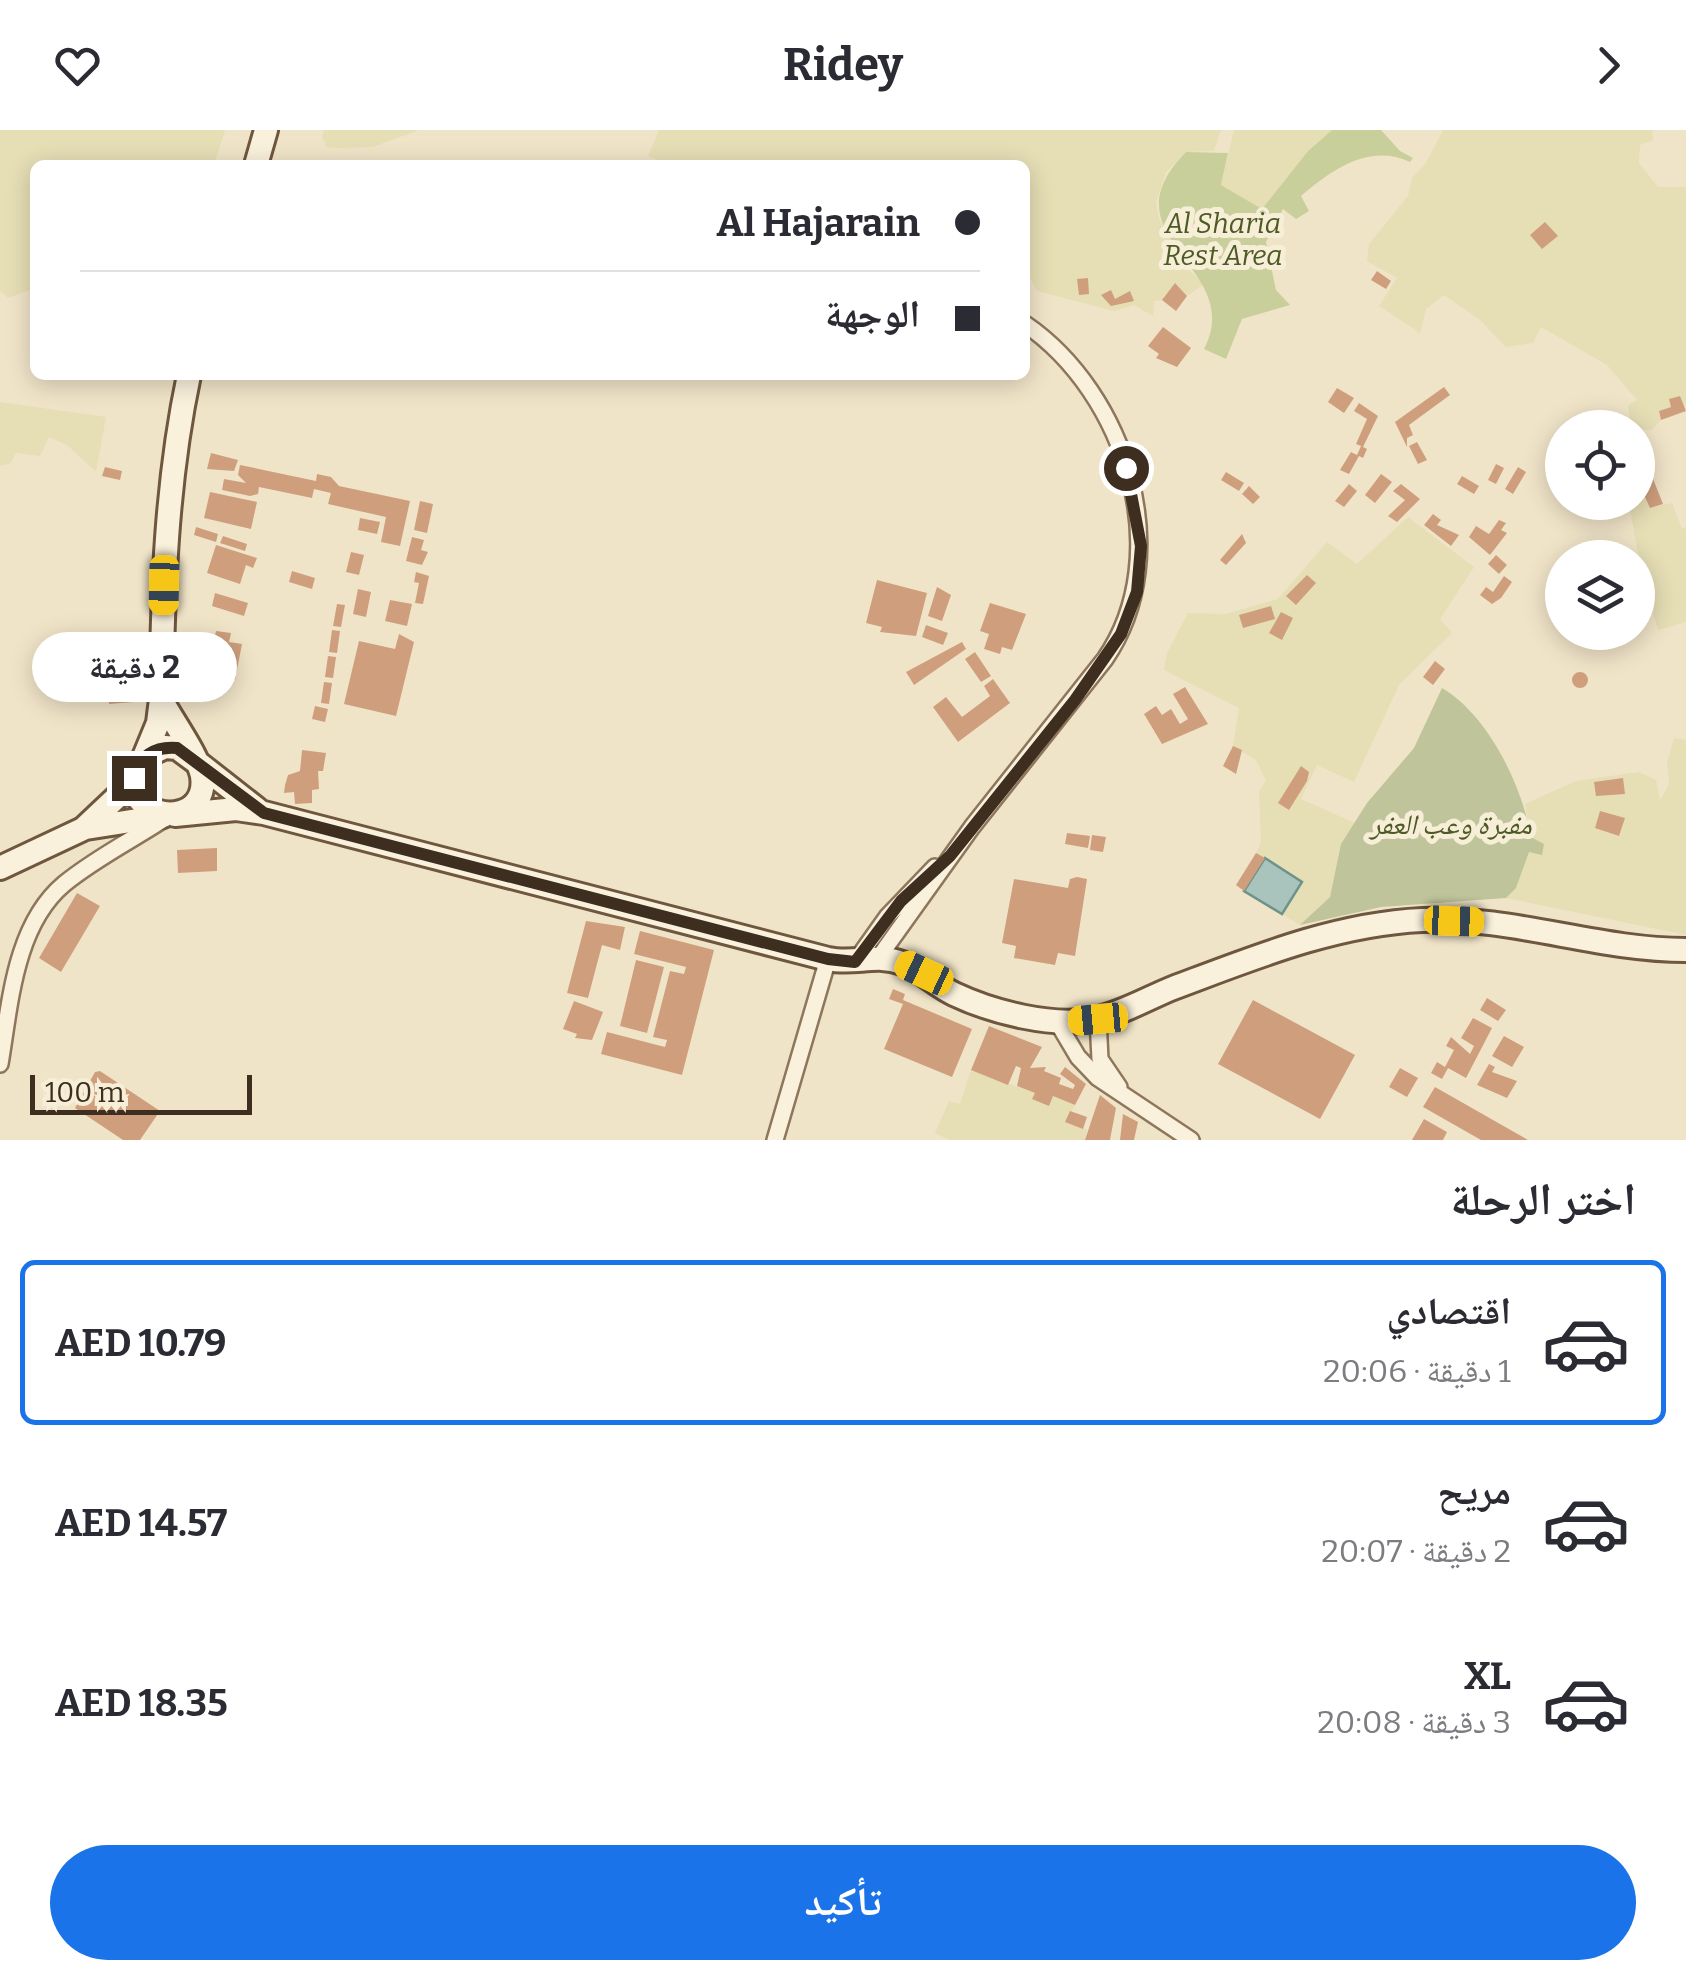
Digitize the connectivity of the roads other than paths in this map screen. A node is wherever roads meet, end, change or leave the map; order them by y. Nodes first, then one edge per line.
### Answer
1 (266, 130) edge
2 (257, 160) edge
3 (1030, 327) edge
4 (188, 380) edge
5 (162, 700) junction
6 (140, 762) junction
7 (196, 762) junction
8 (264, 813) junction
9 (169, 815) junction
10 (82, 829) junction
11 (950, 856) junction
12 (0, 868) edge
13 (1686, 950) edge
14 (880, 957) junction
15 (828, 959) junction
16 (855, 962) junction
17 (1098, 1019) junction
18 (1056, 1020) junction
19 (0, 1064) edge
20 (1125, 1094) junction
21 (775, 1140) edge
22 (1192, 1140) edge

1 - 2 main road
3 - 11 street
4 - 5 main road
5 - 6 main road
5 - 7 main road
6 - 7 main road
6 - 9 main road
6 - 10 main road
7 - 8 main road
7 - 9 main road
8 - 9 main road
8 - 15 main road
9 - 10 main road
9 - 19 street
10 - 12 main road
11 - 14 street
11 - 16 street
13 - 17 main road
14 - 16 main road
14 - 18 main road
15 - 16 main road
15 - 21 street
17 - 18 main road
17 - 20 street
18 - 20 street
20 - 22 street

